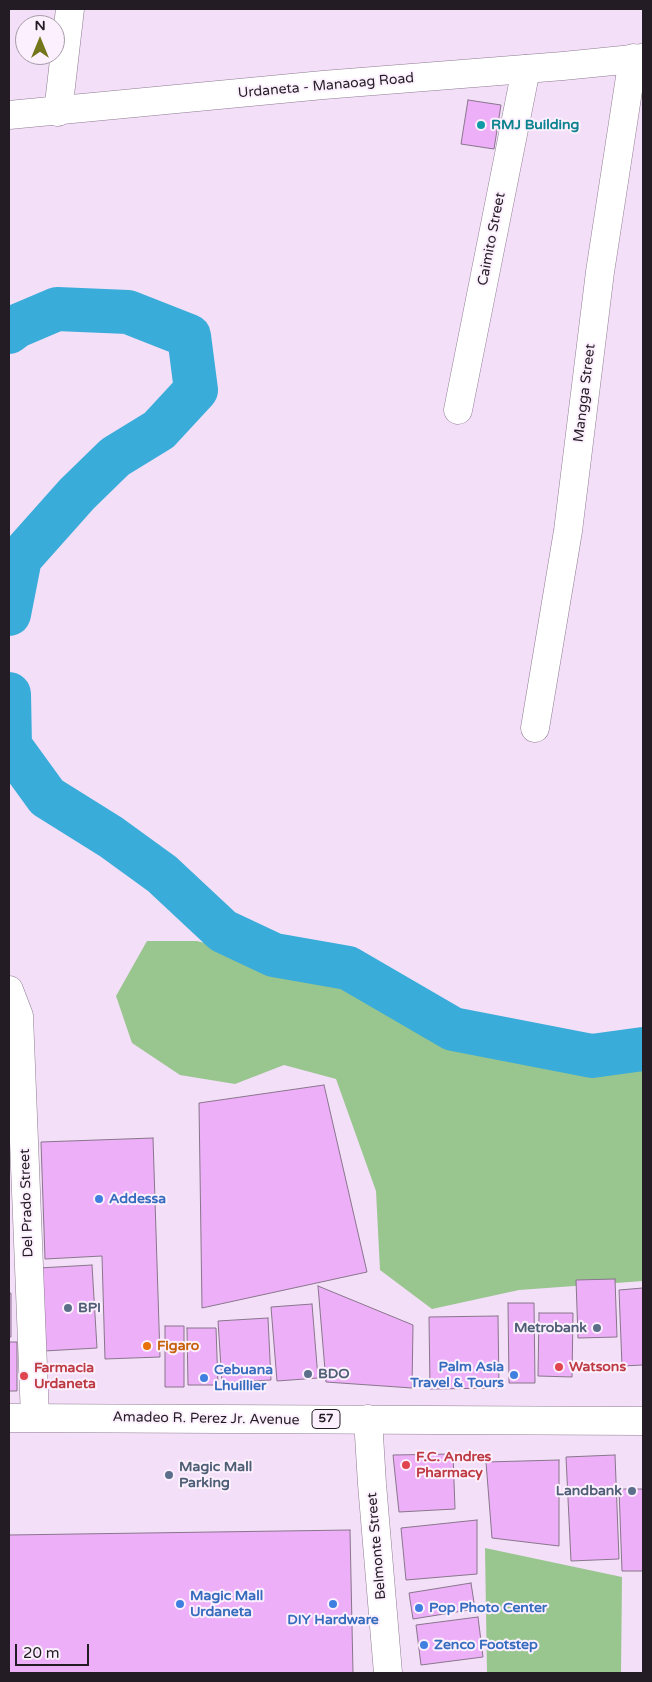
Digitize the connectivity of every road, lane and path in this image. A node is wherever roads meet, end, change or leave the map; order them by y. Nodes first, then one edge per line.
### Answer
1 (70, 9) edge
2 (638, 58) edge
3 (526, 69) junction
4 (58, 112) junction
5 (9, 115) edge
6 (458, 410) dead end
7 (535, 728) dead end
8 (9, 990) edge
9 (22, 1418) edge
10 (368, 1419) junction
11 (643, 1421) edge
12 (388, 1673) edge

1 - 4 street
2 - 3 street, Urdaneta - Manaoag Road
2 - 7 street, Mangga Street
3 - 4 street, Urdaneta - Manaoag Road
3 - 6 street, Caimito Street
4 - 5 street, Urdaneta - Manaoag Road
8 - 9 street, Del Prado Street
9 - 10 street, Amadeo R. Perez Jr. Avenue / 57
10 - 11 street, Amadeo R. Perez Jr. Avenue / 57
10 - 12 street, Belmonte Street

